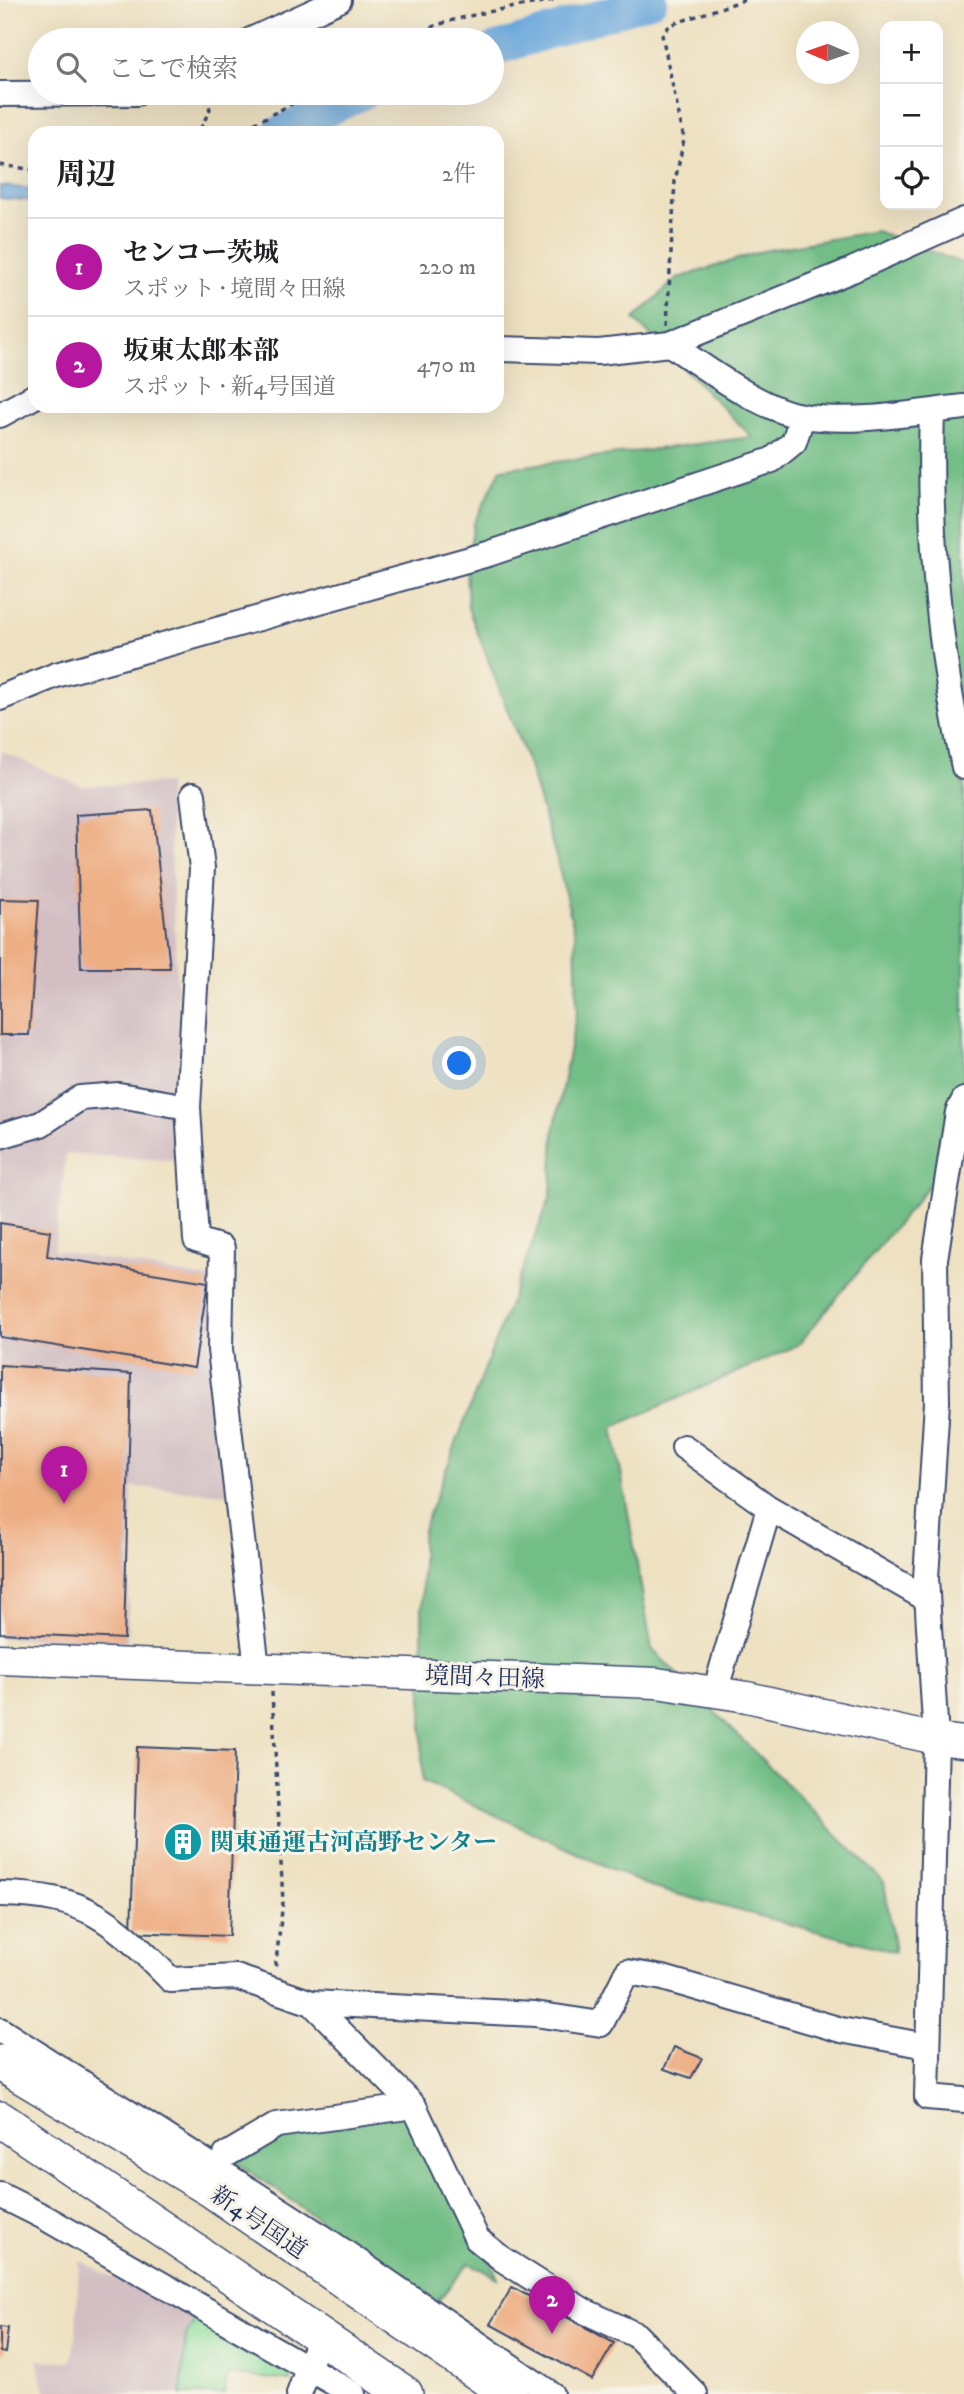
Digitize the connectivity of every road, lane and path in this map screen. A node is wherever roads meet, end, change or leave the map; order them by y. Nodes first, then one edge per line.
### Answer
1 (339, 0) edge
2 (553, 0) edge
3 (744, 0) edge
4 (277, 28) edge
5 (432, 28) edge
6 (0, 94) edge
7 (28, 94) edge
8 (208, 105) edge
9 (290, 105) edge
10 (202, 126) edge
11 (249, 126) edge
12 (0, 165) edge
13 (28, 169) edge
14 (964, 220) edge
15 (668, 344) junction
16 (504, 349) edge
17 (28, 400) edge
18 (964, 407) edge
19 (932, 411) junction
20 (0, 415) edge
21 (803, 416) junction
22 (0, 698) edge
23 (964, 766) edge
24 (193, 794) dead end
25 (964, 1100) edge
26 (188, 1107) junction
27 (0, 1136) edge
28 (684, 1447) dead end
29 (769, 1508) junction
30 (927, 1599) junction
31 (0, 1659) edge
32 (264, 1669) junction
33 (715, 1692) junction
34 (950, 1740) edge
35 (0, 1895) edge
36 (273, 1990) junction
37 (312, 2003) junction
38 (0, 2029) edge
39 (927, 2046) junction
40 (0, 2063) edge
41 (964, 2100) edge
42 (414, 2106) junction
43 (0, 2119) edge
44 (226, 2155) dead end
45 (0, 2195) edge
46 (314, 2351) junction
47 (299, 2394) edge
48 (353, 2394) edge
49 (405, 2394) edge
50 (509, 2394) edge
51 (551, 2394) edge
52 (695, 2394) edge

1 - 4 street
2 - 5 path
3 - 15 path
6 - 7 street
8 - 10 path
9 - 11 path
12 - 13 path
14 - 15 street
15 - 16 street
15 - 21 street
17 - 20 street
18 - 19 street
19 - 21 street
19 - 23 street
21 - 22 street
24 - 26 street
25 - 30 street
26 - 27 street
26 - 32 street
28 - 29 street
29 - 30 street
29 - 33 street
30 - 34 street
31 - 32 main road, 境間々田線
32 - 33 main road, 境間々田線
32 - 36 path
33 - 34 main road, 境間々田線
34 - 39 street
35 - 36 street
36 - 37 street
37 - 39 street
37 - 42 street
38 - 51 street
39 - 41 street
40 - 50 highway, 新4号国道
42 - 44 street
42 - 52 street
43 - 46 highway
45 - 46 street
46 - 47 street
46 - 48 street
46 - 49 highway

